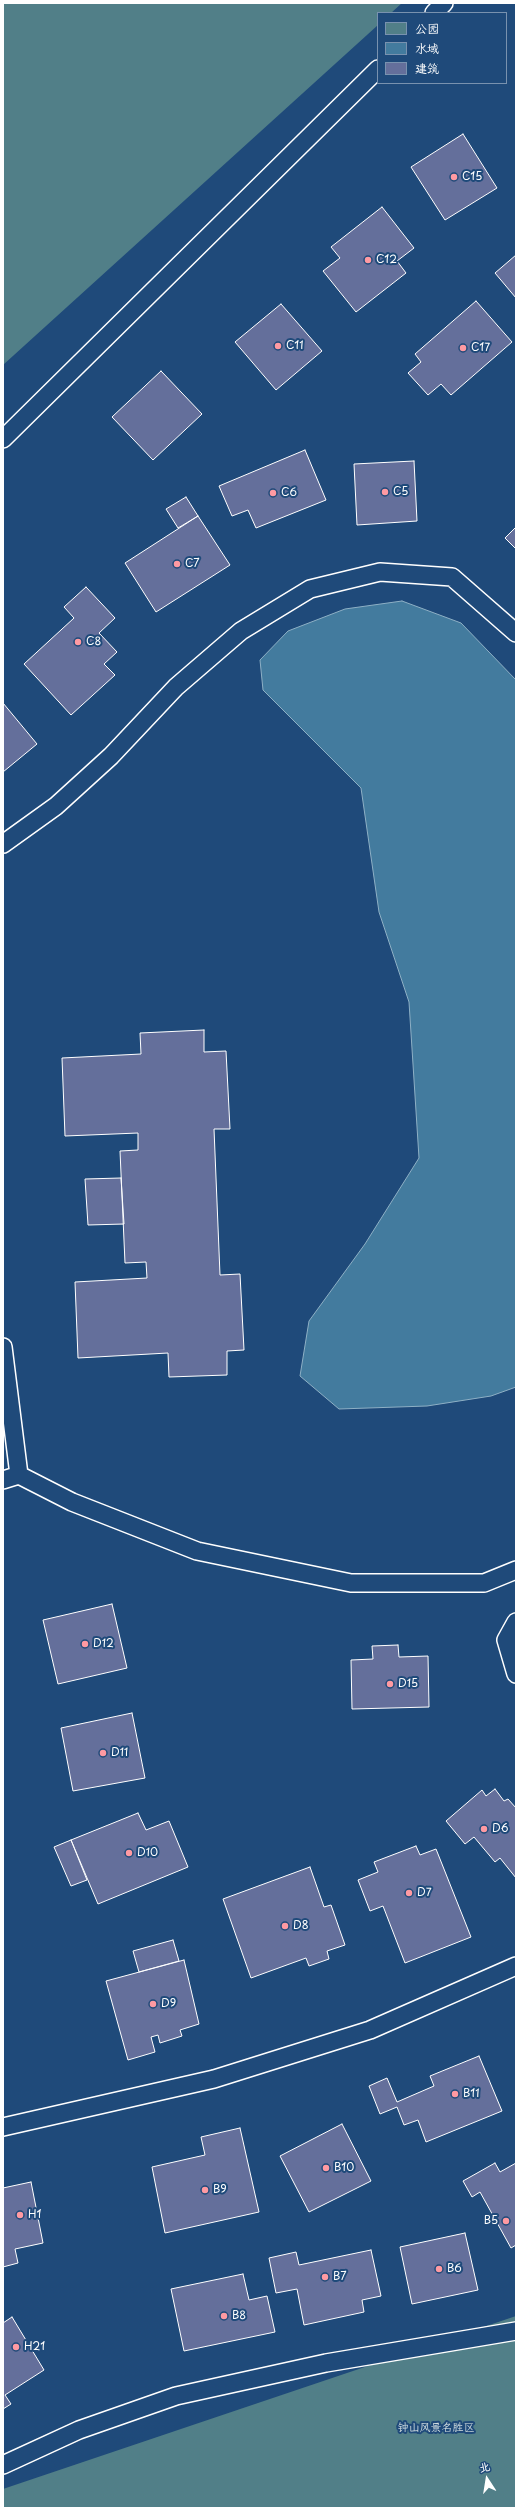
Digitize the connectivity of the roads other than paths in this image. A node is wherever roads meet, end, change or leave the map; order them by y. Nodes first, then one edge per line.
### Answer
1 (444, 3) edge
2 (435, 12) edge
3 (377, 70) edge
4 (3, 439) edge
5 (516, 633) edge
6 (3, 844) edge
7 (3, 1347) edge
8 (11, 1478) edge
9 (516, 1570) edge
10 (516, 1622) edge
11 (516, 1674) edge
12 (516, 1966) edge
13 (3, 2127) edge
14 (516, 2331) edge
15 (3, 2465) edge

1 - 2 lane
3 - 4 lane
5 - 6 lane
7 - 8 lane
8 - 9 lane
10 - 11 lane
12 - 13 lane
14 - 15 lane

